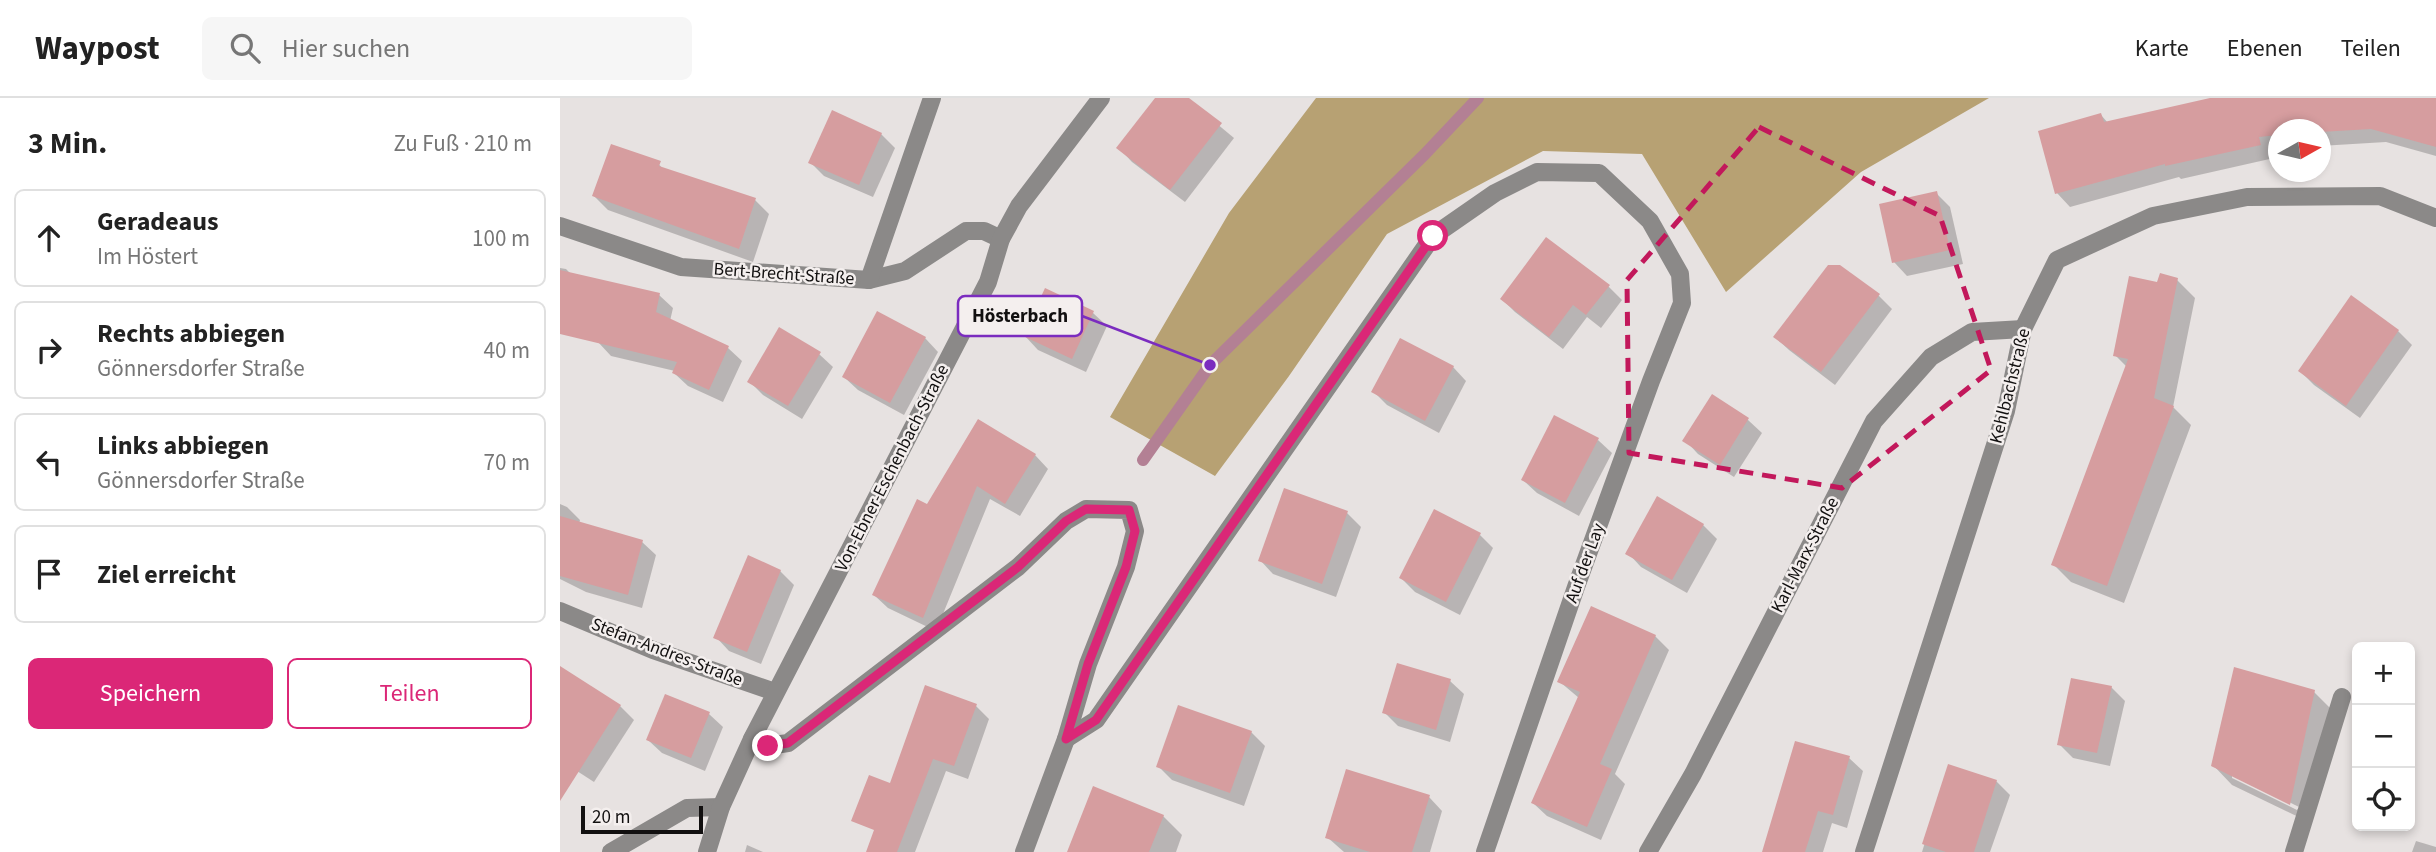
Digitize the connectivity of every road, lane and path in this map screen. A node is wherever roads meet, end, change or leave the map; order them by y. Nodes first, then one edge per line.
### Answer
1 (932, 98) edge
2 (1101, 98) edge
3 (2436, 218) edge
4 (560, 226) edge
5 (1001, 239) junction
6 (869, 280) junction
7 (2023, 329) junction
8 (560, 611) edge
9 (775, 692) junction
10 (2342, 697) dead end
11 (752, 739) junction
12 (1066, 739) junction
13 (721, 807) junction
14 (611, 852) edge
15 (707, 852) edge
16 (1024, 852) edge
17 (1485, 852) edge
18 (1648, 852) edge
19 (1864, 852) edge
20 (2294, 852) edge

1 - 6 street
2 - 5 street, Von-Ebner-Eschenbach-Straße
3 - 7 street, Kehlbachstraße
4 - 6 street, Bert-Brecht-Straße
5 - 6 street, Bert-Brecht-Straße
5 - 9 street, Von-Ebner-Eschenbach-Straße
7 - 18 street, Karl-Marx-Straße
7 - 19 street, Kehlbachstraße
8 - 9 street, Stefan-Andres-Straße
9 - 11 street, Von-Ebner-Eschenbach-Straße
10 - 20 street
11 - 12 street
11 - 13 street, Von-Ebner-Eschenbach-Straße
12 - 16 street
12 - 17 street, Auf der Lay
13 - 14 street
13 - 15 street, Von-Ebner-Eschenbach-Straße

